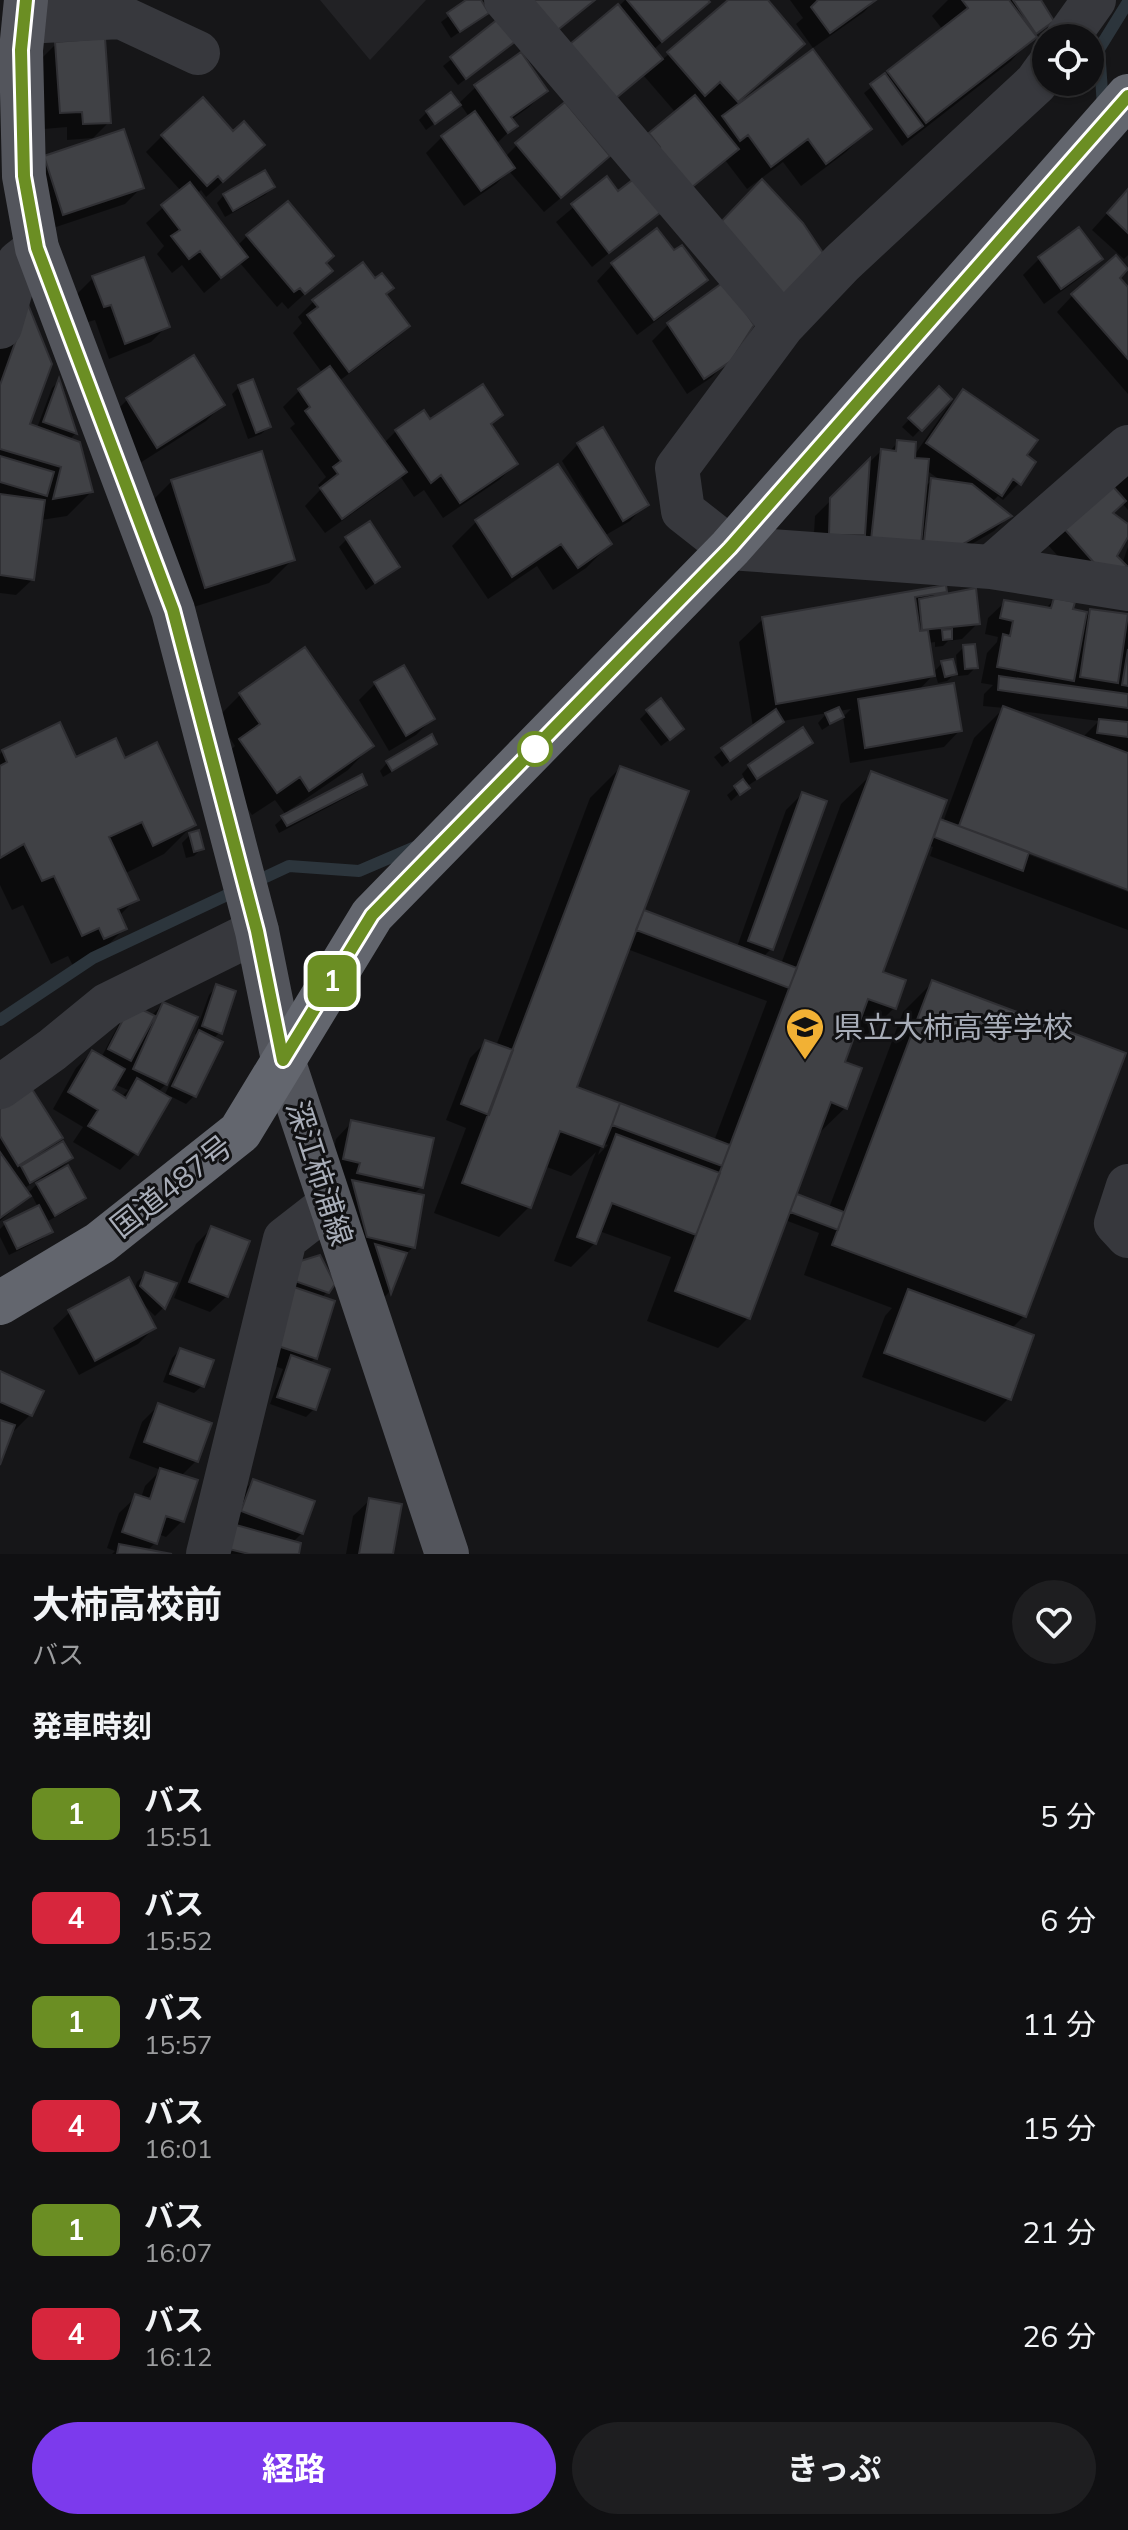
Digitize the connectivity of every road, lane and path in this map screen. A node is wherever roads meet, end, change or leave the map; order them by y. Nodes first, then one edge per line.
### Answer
1 (506, 0) edge
2 (1094, 0) edge
3 (25, 11) edge
4 (1077, 24) edge
5 (198, 53) dead end
6 (1032, 87) edge
7 (1128, 96) edge
8 (37, 248) junction
9 (783, 325) junction
10 (0, 327) edge
11 (1128, 447) edge
12 (730, 548) junction
13 (991, 567) junction
14 (1128, 589) edge
15 (254, 921) junction
16 (283, 1060) junction
17 (0, 1087) edge
18 (1128, 1186) edge
19 (330, 1204) junction
20 (1128, 1236) edge
21 (0, 1303) edge
22 (208, 1554) edge
23 (447, 1554) edge

1 - 9 street
2 - 4 street
3 - 5 street
3 - 8 main road, 深江柿浦線
6 - 9 street
7 - 12 highway, 国道487号
8 - 10 street
8 - 15 main road, 深江柿浦線
9 - 12 street
11 - 13 street
12 - 13 street
12 - 16 highway, 国道487号
13 - 14 street
15 - 16 main road, 深江柿浦線
15 - 17 street
16 - 19 main road, 深江柿浦線
16 - 21 highway, 国道487号
18 - 20 street
19 - 22 street
19 - 23 main road, 深江柿浦線

